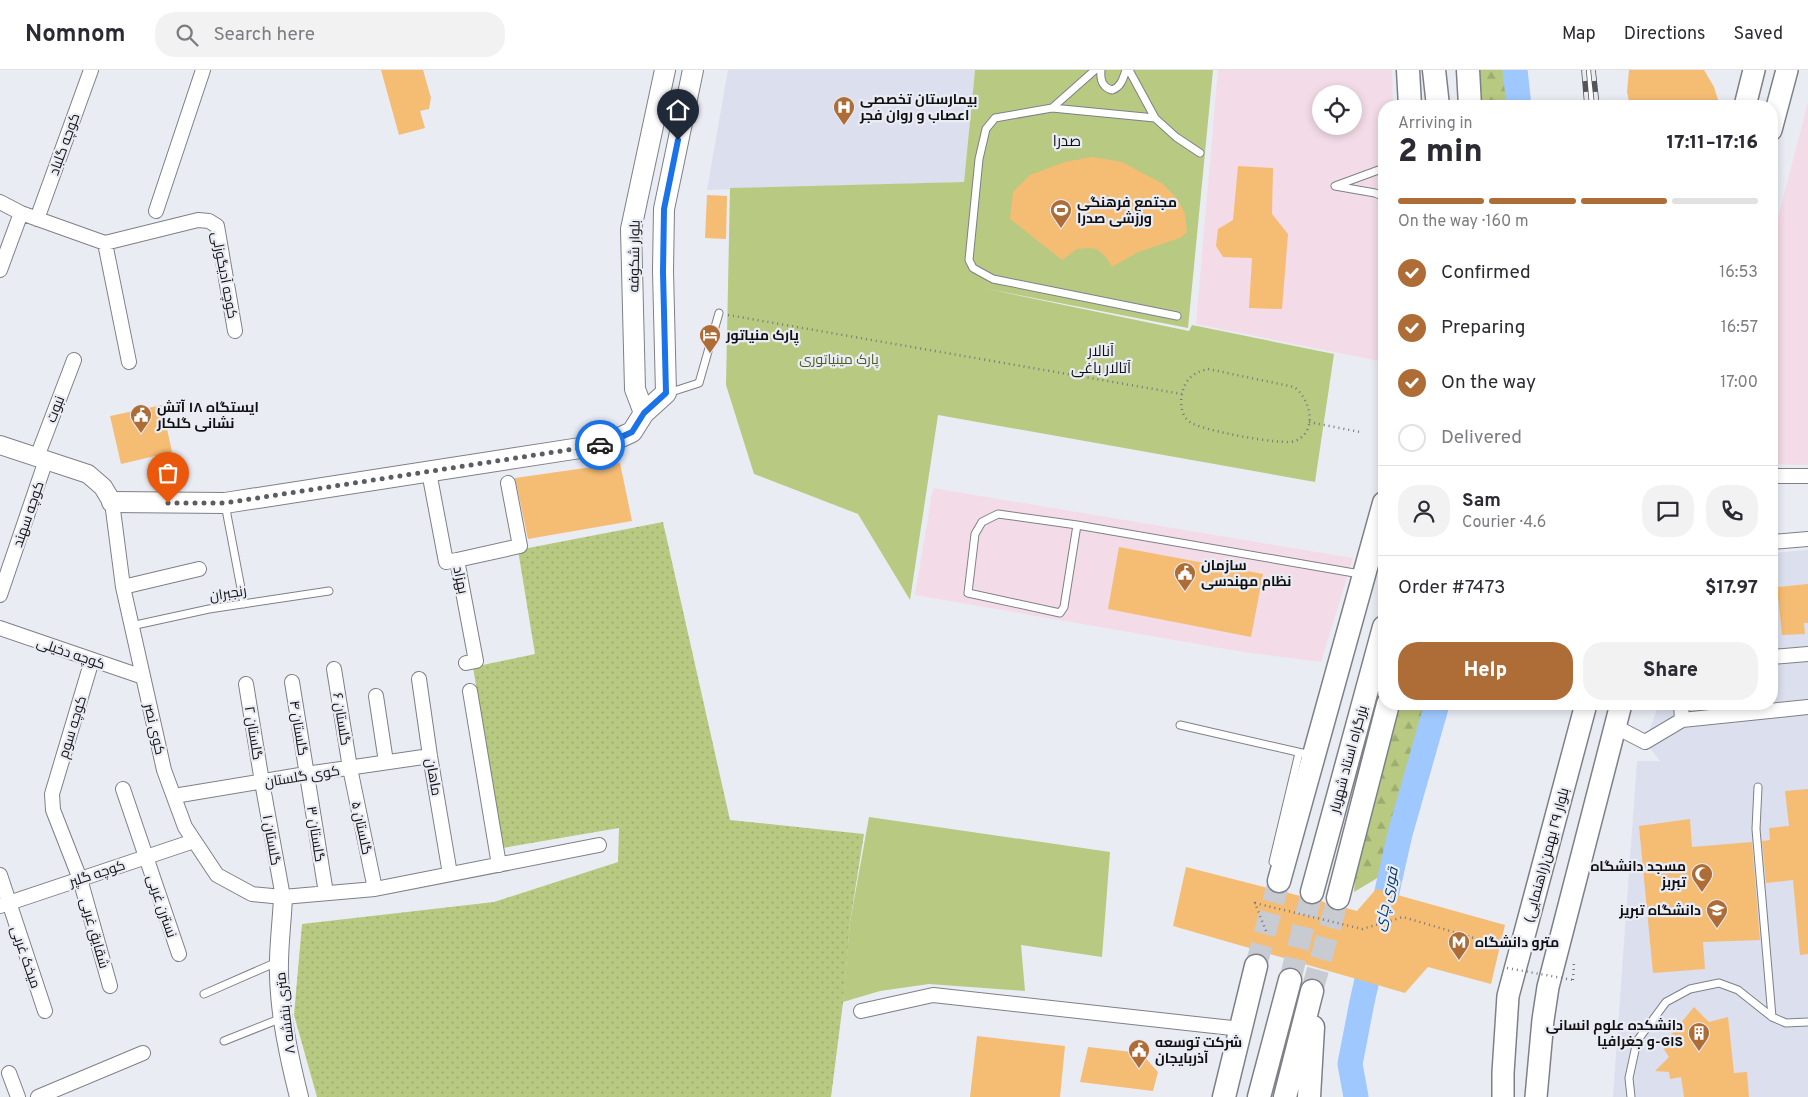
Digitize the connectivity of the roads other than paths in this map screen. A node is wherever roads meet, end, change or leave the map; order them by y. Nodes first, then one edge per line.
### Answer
1 (91, 70) edge
2 (204, 70) edge
3 (665, 70) edge
4 (693, 70) edge
5 (1095, 70) edge
6 (1100, 70) edge
7 (1127, 70) edge
8 (1408, 70) edge
9 (1434, 70) edge
10 (1468, 70) edge
11 (1588, 70) edge
12 (1754, 70) edge
13 (1787, 70) edge
14 (1410, 100) edge
15 (1437, 100) edge
16 (1470, 100) edge
17 (1591, 100) edge
18 (1746, 100) edge
19 (1778, 104) edge
20 (1052, 108) junction
21 (1155, 118) junction
22 (1200, 153) dead end
23 (1378, 170) edge
24 (1378, 195) edge
25 (0, 202) edge
26 (156, 211) dead end
27 (20, 213) junction
28 (37, 219) junction
29 (106, 243) junction
30 (0, 270) edge
31 (719, 313) road end
32 (1177, 316) dead end
33 (235, 331) dead end
34 (74, 360) dead end
35 (129, 362) dead end
36 (666, 394) junction
37 (644, 413) junction
38 (0, 445) edge
39 (42, 459) junction
40 (428, 472) junction
41 (1778, 476) edge
42 (1808, 476) edge
43 (508, 482) dead end
44 (112, 502) junction
45 (225, 503) junction
46 (1378, 524) edge
47 (1077, 525) junction
48 (1808, 539) edge
49 (1778, 541) edge
50 (457, 560) junction
51 (198, 569) dead end
52 (1363, 575) junction
53 (122, 588) junction
54 (329, 591) dead end
55 (0, 595) edge
56 (244, 604) junction
57 (131, 626) junction
58 (0, 628) edge
59 (1378, 649) edge
60 (1808, 654) edge
61 (1778, 657) edge
62 (92, 660) junction
63 (466, 663) dead end
64 (334, 669) dead end
65 (143, 677) junction
66 (419, 679) dead end
67 (292, 682) dead end
68 (246, 684) dead end
69 (470, 691) dead end
70 (376, 696) dead end
71 (1808, 707) edge
72 (1386, 710) edge
73 (1584, 710) edge
74 (1620, 710) edge
75 (1681, 710) edge
76 (1682, 720) junction
77 (1180, 725) dead end
78 (1616, 727) junction
79 (1306, 754) junction
80 (430, 756) junction
81 (386, 762) junction
82 (350, 768) junction
83 (306, 774) junction
84 (262, 782) junction
85 (1758, 787) dead end
86 (123, 789) dead end
87 (52, 794) joint
88 (174, 796) junction
89 (194, 841) junction
90 (599, 845) dead end
91 (145, 857) junction
92 (499, 865) junction
93 (450, 874) junction
94 (0, 875) edge
95 (1274, 878) tunnel mouth
96 (80, 879) junction
97 (374, 889) junction
98 (1312, 892) tunnel mouth
99 (326, 893) junction
100 (283, 897) junction
101 (1338, 898) tunnel mouth
102 (4, 904) edge
103 (179, 954) dead end
104 (279, 961) junction
105 (1256, 966) tunnel mouth
106 (1290, 980) tunnel mouth
107 (110, 986) dead end
108 (204, 994) dead end
109 (44, 1011) dead end
110 (861, 1011) dead end
111 (1772, 1017) junction
112 (283, 1018) junction
113 (1808, 1022) edge
114 (1241, 1029) junction
115 (224, 1041) dead end
116 (143, 1053) dead end
117 (9, 1073) dead end
118 (18, 1097) edge
119 (38, 1097) edge
120 (299, 1097) edge
121 (1224, 1097) edge
122 (1259, 1097) edge
123 (1285, 1097) edge
124 (1309, 1097) edge
125 (1503, 1097) edge
126 (1536, 1097) edge
127 (1631, 1097) edge

1 - 28 street, کوچه گلباد
2 - 26 street
3 - 37 main road, بلوار شکوفه
4 - 36 main road, بلوار شکوفه
5 - 20 lane
6 - 7 lane
7 - 21 lane
8 - 14 highway
9 - 15 highway
10 - 16 highway
11 - 17 lane
12 - 18 main road
13 - 19 main road
20 - 21 lane
20 - 32 lane
21 - 22 lane
23 - 24 lane
25 - 27 street
27 - 28 street
27 - 30 street
28 - 29 street
29 - 33 street, کوچه آدیگوزلی
29 - 35 street
31 - 36 lane
34 - 39 street, نبوت
36 - 37 main road
37 - 40 main road
38 - 39 street
39 - 44 street
39 - 55 street, کوچه سهند
40 - 45 main road
40 - 50 street, بهزاد
41 - 42 street
43 - 50 street
44 - 45 main road
44 - 53 street, کوی نصر
45 - 56 lane
46 - 52 highway
47 - 47 lane
47 - 52 lane
48 - 49 street
50 - 63 street, بهزاد
51 - 53 street
52 - 79 highway
53 - 57 street, کوی نصر
54 - 56 lane, رنجبران
56 - 57 lane, رنجبران
57 - 65 street, کوی نصر
58 - 62 street, کوچه دخیلی
59 - 98 highway, بزرگراه استاد شهریار
60 - 61 street
62 - 65 street, کوچه دخیلی
62 - 87 street, کوچه سوم
64 - 82 street, گلستان ۶
65 - 88 street, کوی نصر
66 - 80 street, ماهان
67 - 83 street, گلستان ۴
68 - 84 street, گلستان ۲
69 - 92 street
70 - 81 street
71 - 76 street
72 - 101 highway, بزرگراه استاد شهریار
73 - 125 main road, بلوار ٢٩ بهمن(راهنمایی)
74 - 78 main road
75 - 76 street
76 - 78 street
77 - 79 lane
78 - 126 main road
79 - 95 highway
80 - 81 street, کوی گلستان
80 - 93 street, ماهان
81 - 82 street, کوی گلستان
82 - 83 street, کوی گلستان
82 - 97 street, گلستان ۵
83 - 84 street, کوی گلستان
83 - 99 street, گلستان ۳
84 - 88 street, کوی گلستان
84 - 100 street, گلستان ۱
85 - 111 lane
86 - 91 street, نسترن غربی
87 - 96 street, شقایق غربی
88 - 89 street, کوی نصر
89 - 91 street, کوچه گلپر
89 - 100 street, کوی نصر
90 - 92 street, کوی نصر
91 - 96 street, کوچه گلپر
91 - 103 street, نسترن غربی
92 - 93 street, کوی نصر
93 - 97 street, کوی نصر
94 - 102 street, میخک غربی
96 - 102 street, کوچه گلپر
96 - 107 street, شقایق غربی
97 - 99 street, کوی نصر
99 - 100 street, کوی نصر
100 - 104 street, ۸ متری بنفشه
102 - 109 street, میخک غربی
104 - 108 lane
104 - 112 street, ۸ متری بنفشه
105 - 114 highway
106 - 122 highway
110 - 114 street
111 - 113 lane
111 - 127 lane
112 - 115 lane
112 - 120 street, ۸ متری بنفشه
114 - 121 highway
116 - 119 street
117 - 118 street
123 - 124 highway

